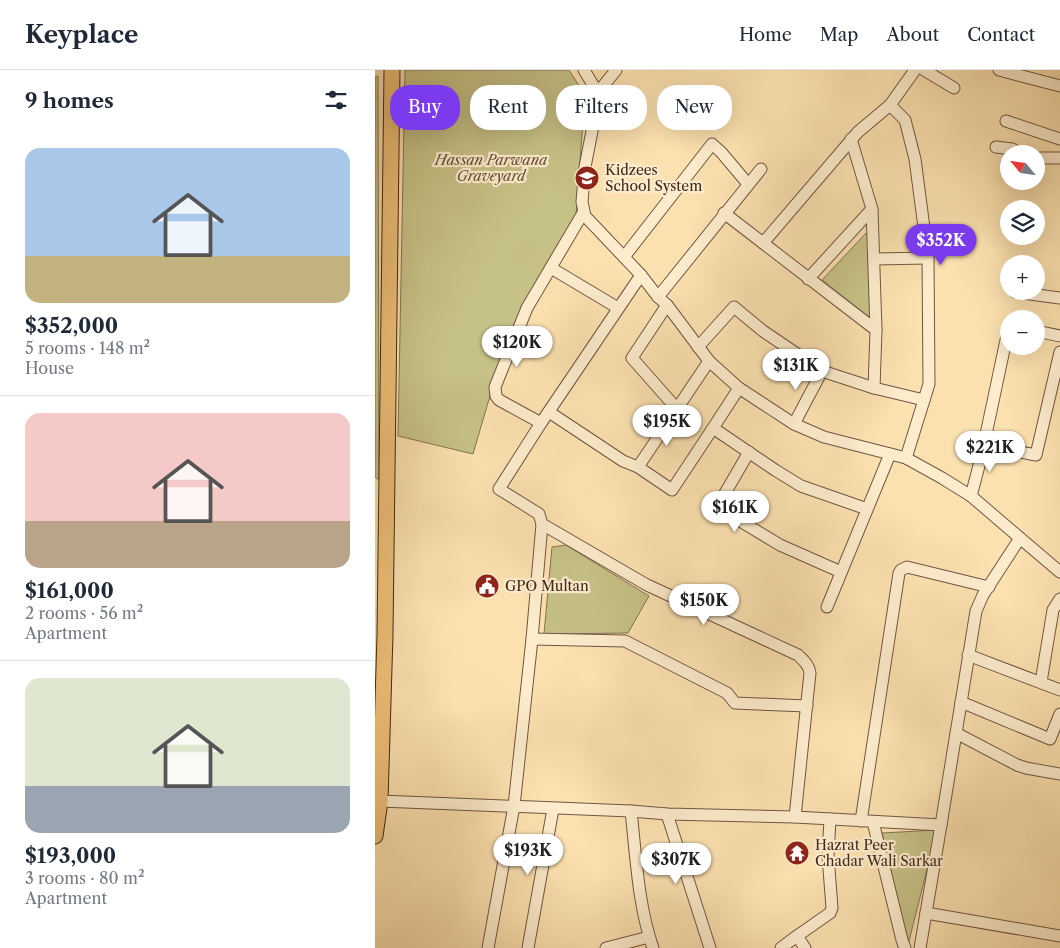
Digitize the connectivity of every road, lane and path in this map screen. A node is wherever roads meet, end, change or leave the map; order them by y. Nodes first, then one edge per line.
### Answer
1 (392, 70) edge
2 (583, 70) edge
3 (615, 70) edge
4 (915, 70) edge
5 (924, 70) edge
6 (999, 70) edge
7 (1012, 72) edge
8 (593, 85) edge
9 (604, 85) edge
10 (1060, 86) edge
11 (954, 88) dead end
12 (890, 105) junction
13 (1006, 121) dead end
14 (592, 130) edge
15 (851, 139) junction
16 (1060, 139) edge
17 (996, 147) dead end
18 (1000, 148) edge
19 (1045, 158) edge
20 (1060, 158) edge
21 (761, 170) dead end
22 (747, 184) junction
23 (873, 208) junction
24 (583, 213) junction
25 (725, 213) junction
26 (763, 243) junction
27 (624, 258) junction
28 (928, 258) junction
29 (875, 260) junction
30 (551, 268) junction
31 (641, 275) junction
32 (807, 279) junction
33 (1045, 296) edge
34 (1060, 298) edge
35 (662, 301) junction
36 (618, 308) junction
37 (876, 330) junction
38 (1045, 334) edge
39 (1060, 336) edge
40 (698, 348) junction
41 (1060, 352) edge
42 (1003, 355) edge
43 (709, 361) junction
44 (822, 370) junction
45 (739, 388) junction
46 (874, 388) junction
47 (924, 400) junction
48 (677, 409) junction
49 (549, 412) junction
50 (541, 423) junction
51 (794, 424) junction
52 (713, 428) junction
53 (983, 445) junction
54 (749, 452) junction
55 (889, 454) junction
56 (906, 458) junction
57 (638, 467) junction
58 (971, 496) junction
59 (867, 508) junction
60 (542, 524) junction
61 (1020, 538) junction
62 (841, 572) junction
63 (1060, 572) edge
64 (989, 587) junction
65 (1060, 599) edge
66 (827, 607) dead end
67 (532, 639) junction
68 (968, 655) junction
69 (1041, 682) junction
70 (1060, 690) edge
71 (961, 702) junction
72 (807, 706) junction
73 (1060, 714) edge
74 (956, 733) junction
75 (1060, 774) edge
76 (380, 801) junction
77 (514, 806) junction
78 (553, 808) junction
79 (631, 811) junction
80 (667, 814) junction
81 (795, 817) junction
82 (830, 819) junction
83 (867, 821) junction
84 (941, 825) junction
85 (375, 836) edge
86 (926, 913) junction
87 (797, 936) junction
88 (1060, 936) edge
89 (651, 943) edge
90 (488, 948) edge
91 (528, 948) edge
92 (606, 948) edge
93 (710, 948) edge
94 (781, 948) edge
95 (805, 948) edge
96 (905, 948) edge
97 (919, 948) edge

1 - 76 main road
2 - 8 street
3 - 9 street
4 - 12 street
5 - 11 street
6 - 7 street
7 - 10 street
12 - 15 street
12 - 28 street
13 - 16 street
14 - 24 street
15 - 23 street
15 - 26 street
17 - 18 street
19 - 20 street
21 - 22 street
22 - 25 street
22 - 27 street
23 - 29 street
23 - 32 street
24 - 27 street
24 - 30 street
25 - 26 street
25 - 35 street
26 - 32 street
27 - 31 street
28 - 29 street
28 - 47 street
29 - 37 street
30 - 36 street
30 - 50 street
31 - 35 street
31 - 36 street
32 - 37 street
33 - 34 street
35 - 40 street
35 - 48 street
36 - 49 street
37 - 46 street
38 - 39 street
40 - 43 street
40 - 44 street
41 - 53 street
42 - 53 street
43 - 45 street
43 - 48 street
44 - 46 street
44 - 51 street
45 - 51 street
45 - 52 street
46 - 47 street
47 - 56 street
48 - 57 street
49 - 50 street
49 - 57 street
50 - 60 street
51 - 55 street
52 - 54 street
52 - 57 street
53 - 58 street
54 - 59 street
54 - 62 street
55 - 56 street
55 - 59 street
56 - 58 street
58 - 61 street
59 - 62 street
60 - 67 street
60 - 72 street
61 - 63 street
61 - 64 street
62 - 66 street
64 - 68 street
64 - 83 street
65 - 69 street
67 - 72 street
67 - 77 street
68 - 69 street
68 - 71 street
69 - 70 street
71 - 73 street
71 - 74 street
72 - 81 street
74 - 75 street
74 - 84 street
76 - 77 street
76 - 85 main road
77 - 78 street
77 - 90 street
78 - 79 street
78 - 91 street
79 - 80 street
79 - 89 street
80 - 81 street
80 - 93 street
81 - 82 street
82 - 83 street
82 - 87 street
83 - 84 street
83 - 96 street
84 - 86 street
86 - 88 street
86 - 97 street
87 - 94 street
87 - 95 street
89 - 92 street

